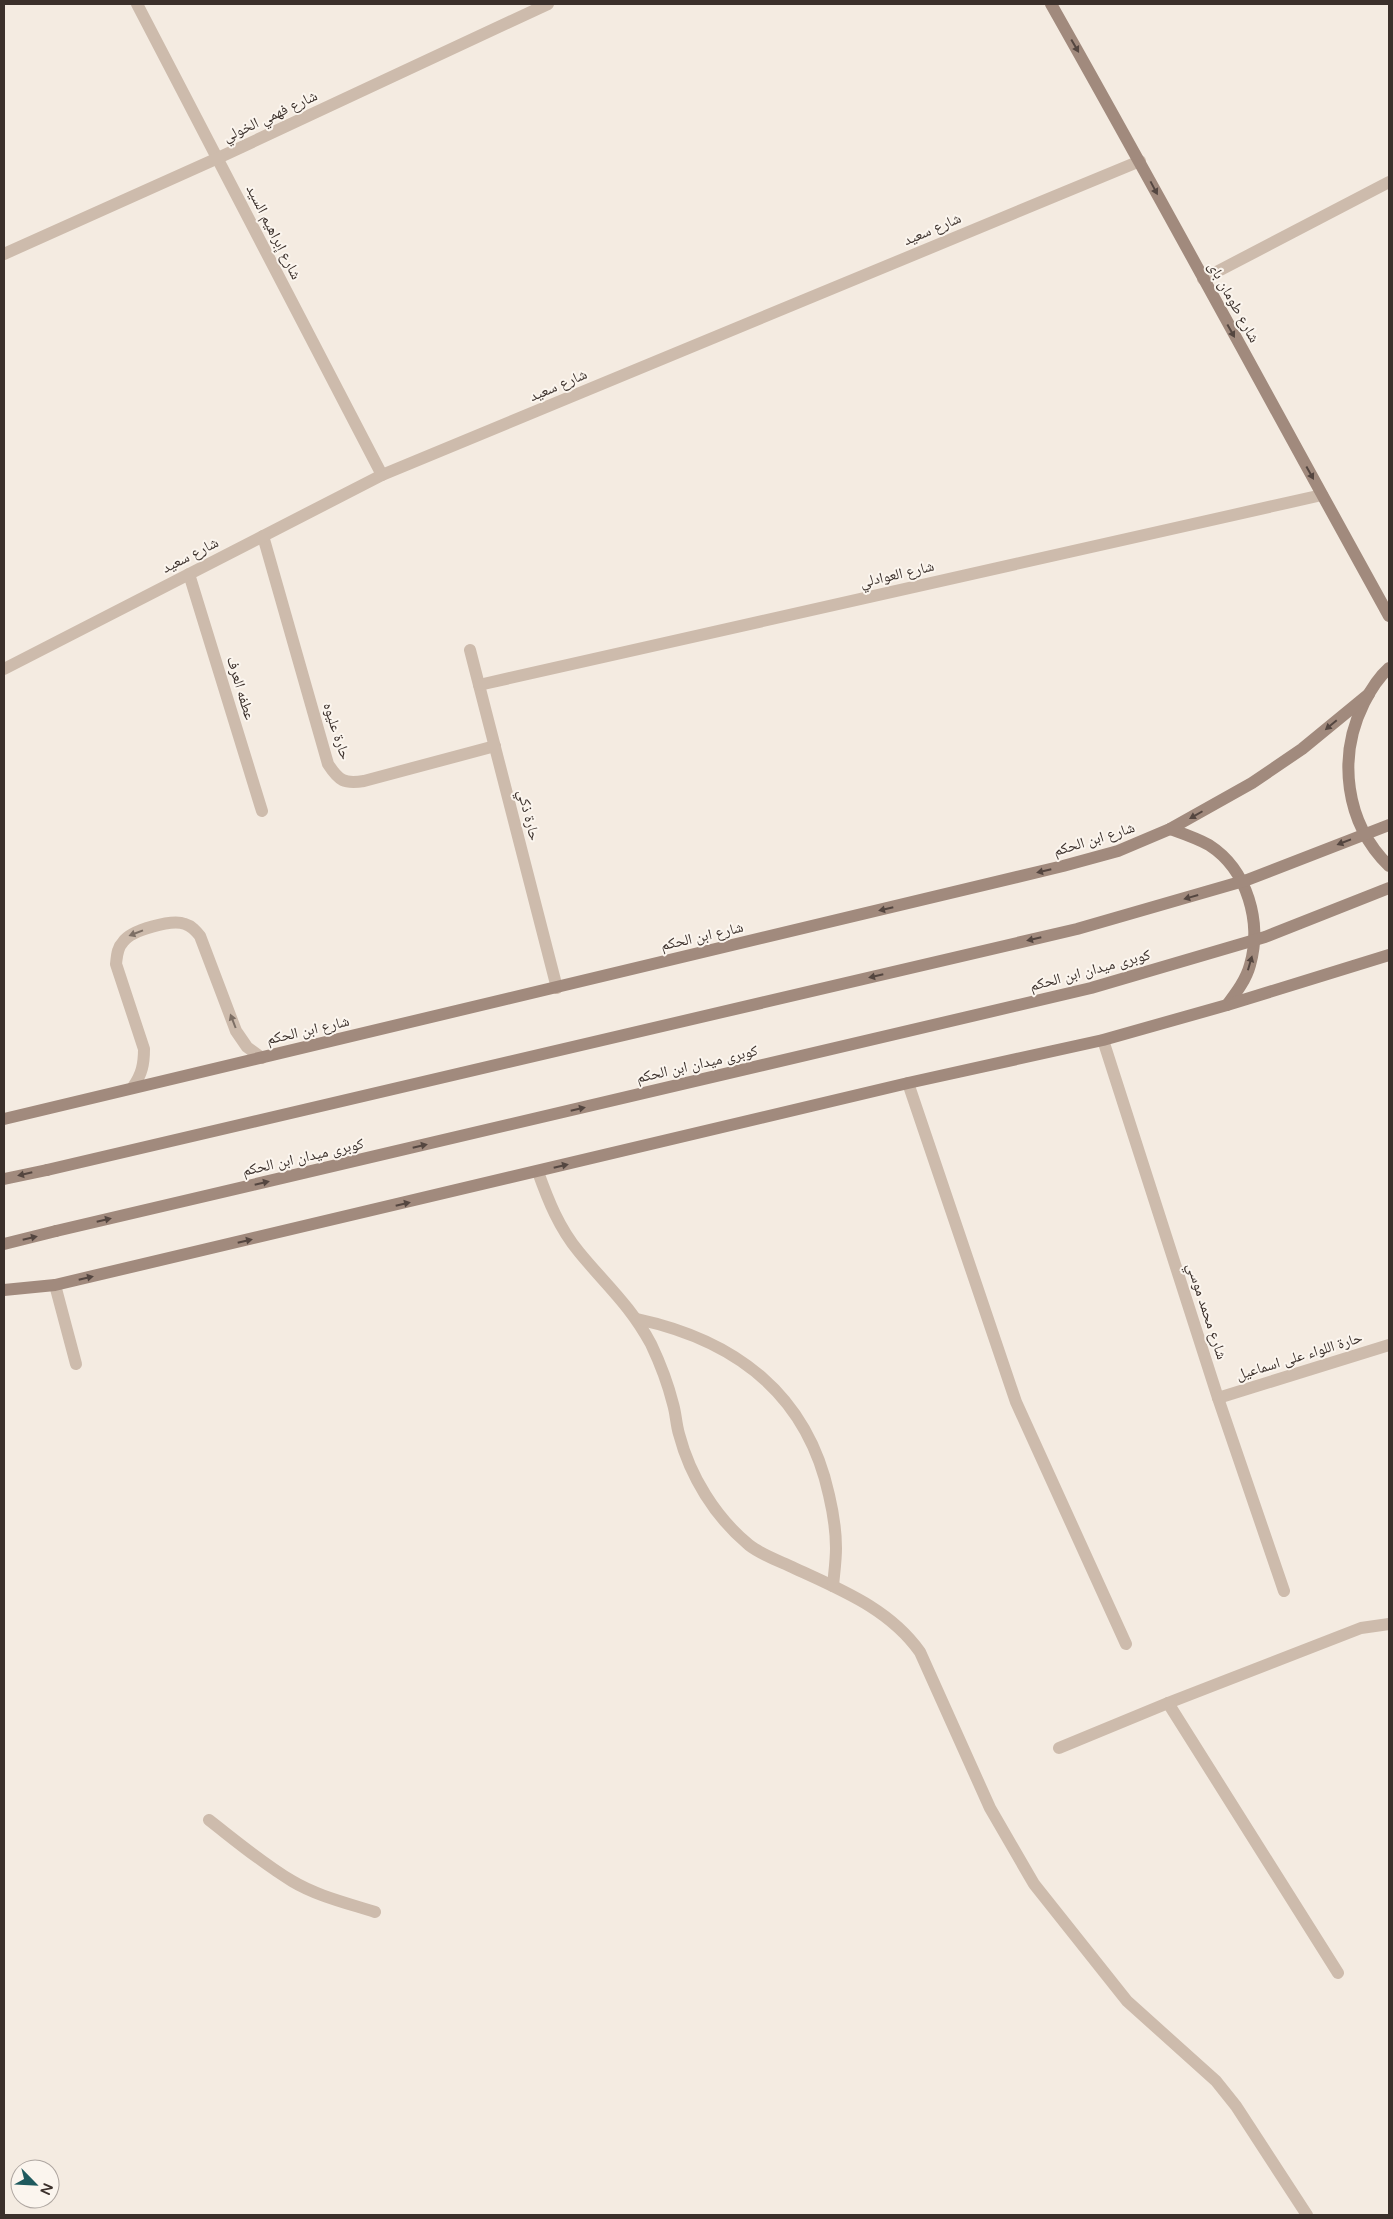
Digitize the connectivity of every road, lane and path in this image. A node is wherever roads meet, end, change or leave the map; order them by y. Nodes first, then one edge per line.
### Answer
1 (137, 4) edge
2 (548, 4) edge
3 (1051, 4) edge
4 (218, 158) junction
5 (1140, 161) junction
6 (1389, 182) edge
7 (4, 254) edge
8 (1203, 280) junction
9 (382, 476) junction
10 (1322, 495) junction
11 (263, 536) junction
12 (189, 574) junction
13 (1389, 616) edge
14 (470, 650) dead end
15 (1389, 668) edge
16 (4, 669) edge
17 (479, 686) junction
18 (1369, 694) junction
19 (495, 746) junction
20 (262, 811) dead end
21 (1389, 825) edge
22 (1170, 830) junction
23 (1389, 866) edge
24 (1389, 888) edge
25 (1389, 955) edge
26 (557, 988) junction
27 (1227, 1005) junction
28 (1103, 1040) junction
29 (262, 1058) junction
30 (908, 1083) junction
31 (133, 1087) junction
32 (4, 1119) edge
33 (538, 1172) junction
34 (4, 1179) edge
35 (4, 1244) edge
36 (55, 1286) junction
37 (4, 1290) edge
38 (637, 1319) junction
39 (1389, 1345) edge
40 (76, 1364) dead end
41 (1218, 1398) junction
42 (834, 1586) junction
43 (1284, 1591) dead end
44 (1389, 1624) edge
45 (1126, 1644) dead end
46 (1168, 1703) junction
47 (1059, 1748) dead end
48 (209, 1820) dead end
49 (375, 1912) dead end
50 (1338, 1973) dead end
51 (1307, 2215) edge

1 - 4 street, شارع إبراهيم السيد
2 - 4 street, شارع فهمي الخولي
3 -> 5 main road, شارع طومان باى
4 - 7 street, شارع فهمي الخولي
4 - 9 street, شارع إبراهيم السيد
5 -> 8 main road, شارع طومان باى
5 - 9 street, شارع سعيد
6 - 8 street
8 -> 10 main road, شارع طومان باى
9 - 11 street, شارع سعيد
10 - 13 main road, شارع طومان باى
10 - 17 street, شارع العوادلي
11 - 12 street, شارع سعيد
11 - 19 street, حارة عليوه
12 - 16 street, شارع سعيد
12 - 20 street, عطفه العرف
14 - 17 street, حارة ذكي
15 - 18 main road
17 - 19 street, حارة ذكي
18 -> 22 main road, شارع ابن الحكم
18 - 23 main road
19 - 26 street, حارة ذكي
21 -> 34 main road, bridge
22 -> 26 main road, شارع ابن الحكم
27 -> 22 main road
35 -> 24 main road, كوبرى ميدان ابن الحكم, bridge
25 - 27 main road
26 - 29 main road, شارع ابن الحكم
27 - 28 main road
28 - 30 main road
28 - 41 street, شارع محمد موسي
29 - 31 main road, شارع ابن الحكم
29 -> 31 street
33 -> 30 main road
30 - 45 street
31 - 32 main road, شارع ابن الحكم
36 -> 33 main road
33 - 38 street
36 - 37 main road
36 - 40 street
38 - 42 street
38 - 42 street
39 - 41 street, حارة اللواء على اسماعيل
41 - 43 street, شارع محمد موسي
42 - 51 street
44 - 46 street
46 - 47 street
46 - 50 street
48 - 49 street

